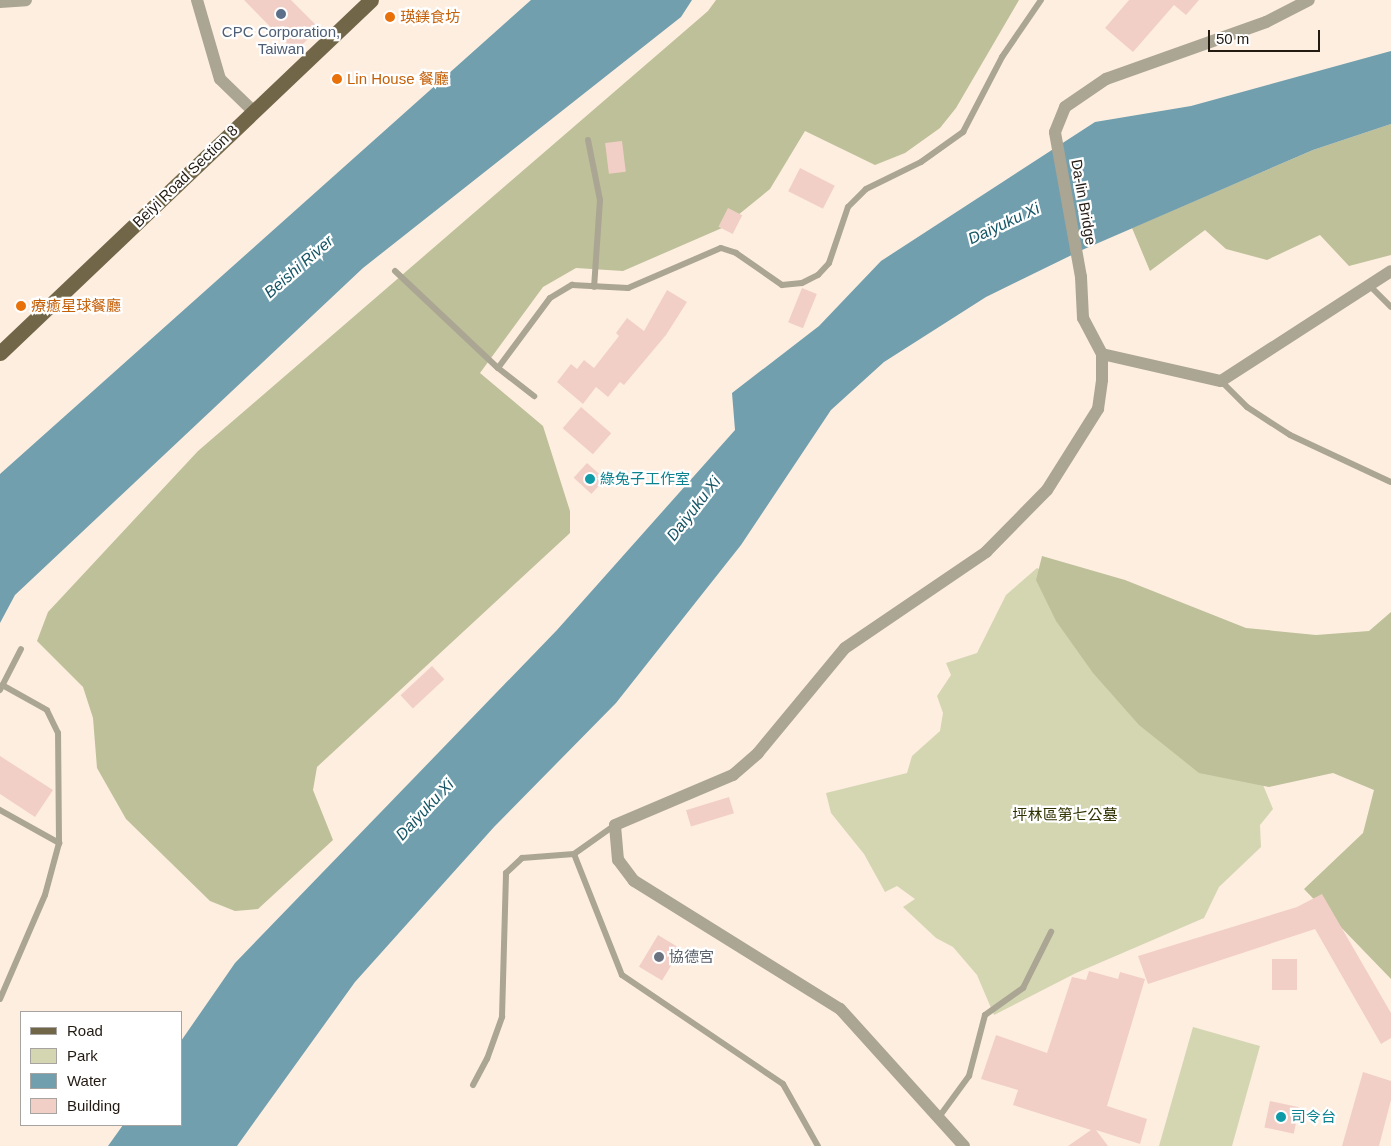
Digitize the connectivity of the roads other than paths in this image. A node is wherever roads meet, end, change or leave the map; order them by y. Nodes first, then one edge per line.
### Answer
1 (26, 0) edge
2 (198, 0) edge
3 (371, 0) edge
4 (1042, 0) edge
5 (1309, 0) edge
6 (0, 2) edge
7 (254, 112) junction
8 (588, 140) dead end
9 (395, 271) dead end
10 (1391, 271) edge
11 (1368, 284) junction
12 (594, 287) junction
13 (1391, 307) edge
14 (0, 353) edge
15 (1102, 354) junction
16 (498, 368) junction
17 (1222, 381) junction
18 (534, 396) dead end
19 (1391, 482) edge
20 (20, 649) dead end
21 (1, 688) edge
22 (0, 810) edge
23 (615, 826) junction
24 (59, 842) junction
25 (574, 854) junction
26 (1051, 932) dead end
27 (0, 999) edge
28 (473, 1085) dead end
29 (939, 1117) junction
30 (818, 1146) edge
31 (964, 1146) edge

1 - 6 street
2 - 7 street
3 - 7 main road, Beiyi Road Section 8
4 - 12 lane
5 - 15 street, Da-lin Bridge
7 - 14 main road, Beiyi Road Section 8
8 - 12 lane
9 - 16 lane
10 - 11 street
11 - 13 lane
11 - 17 street
12 - 16 lane
15 - 17 street
15 - 23 street
16 - 18 lane
17 - 19 lane
20 - 21 lane
21 - 24 lane
22 - 24 lane
23 - 25 lane
23 - 29 street
24 - 27 lane
25 - 28 lane
25 - 30 lane
26 - 29 lane
29 - 31 street

